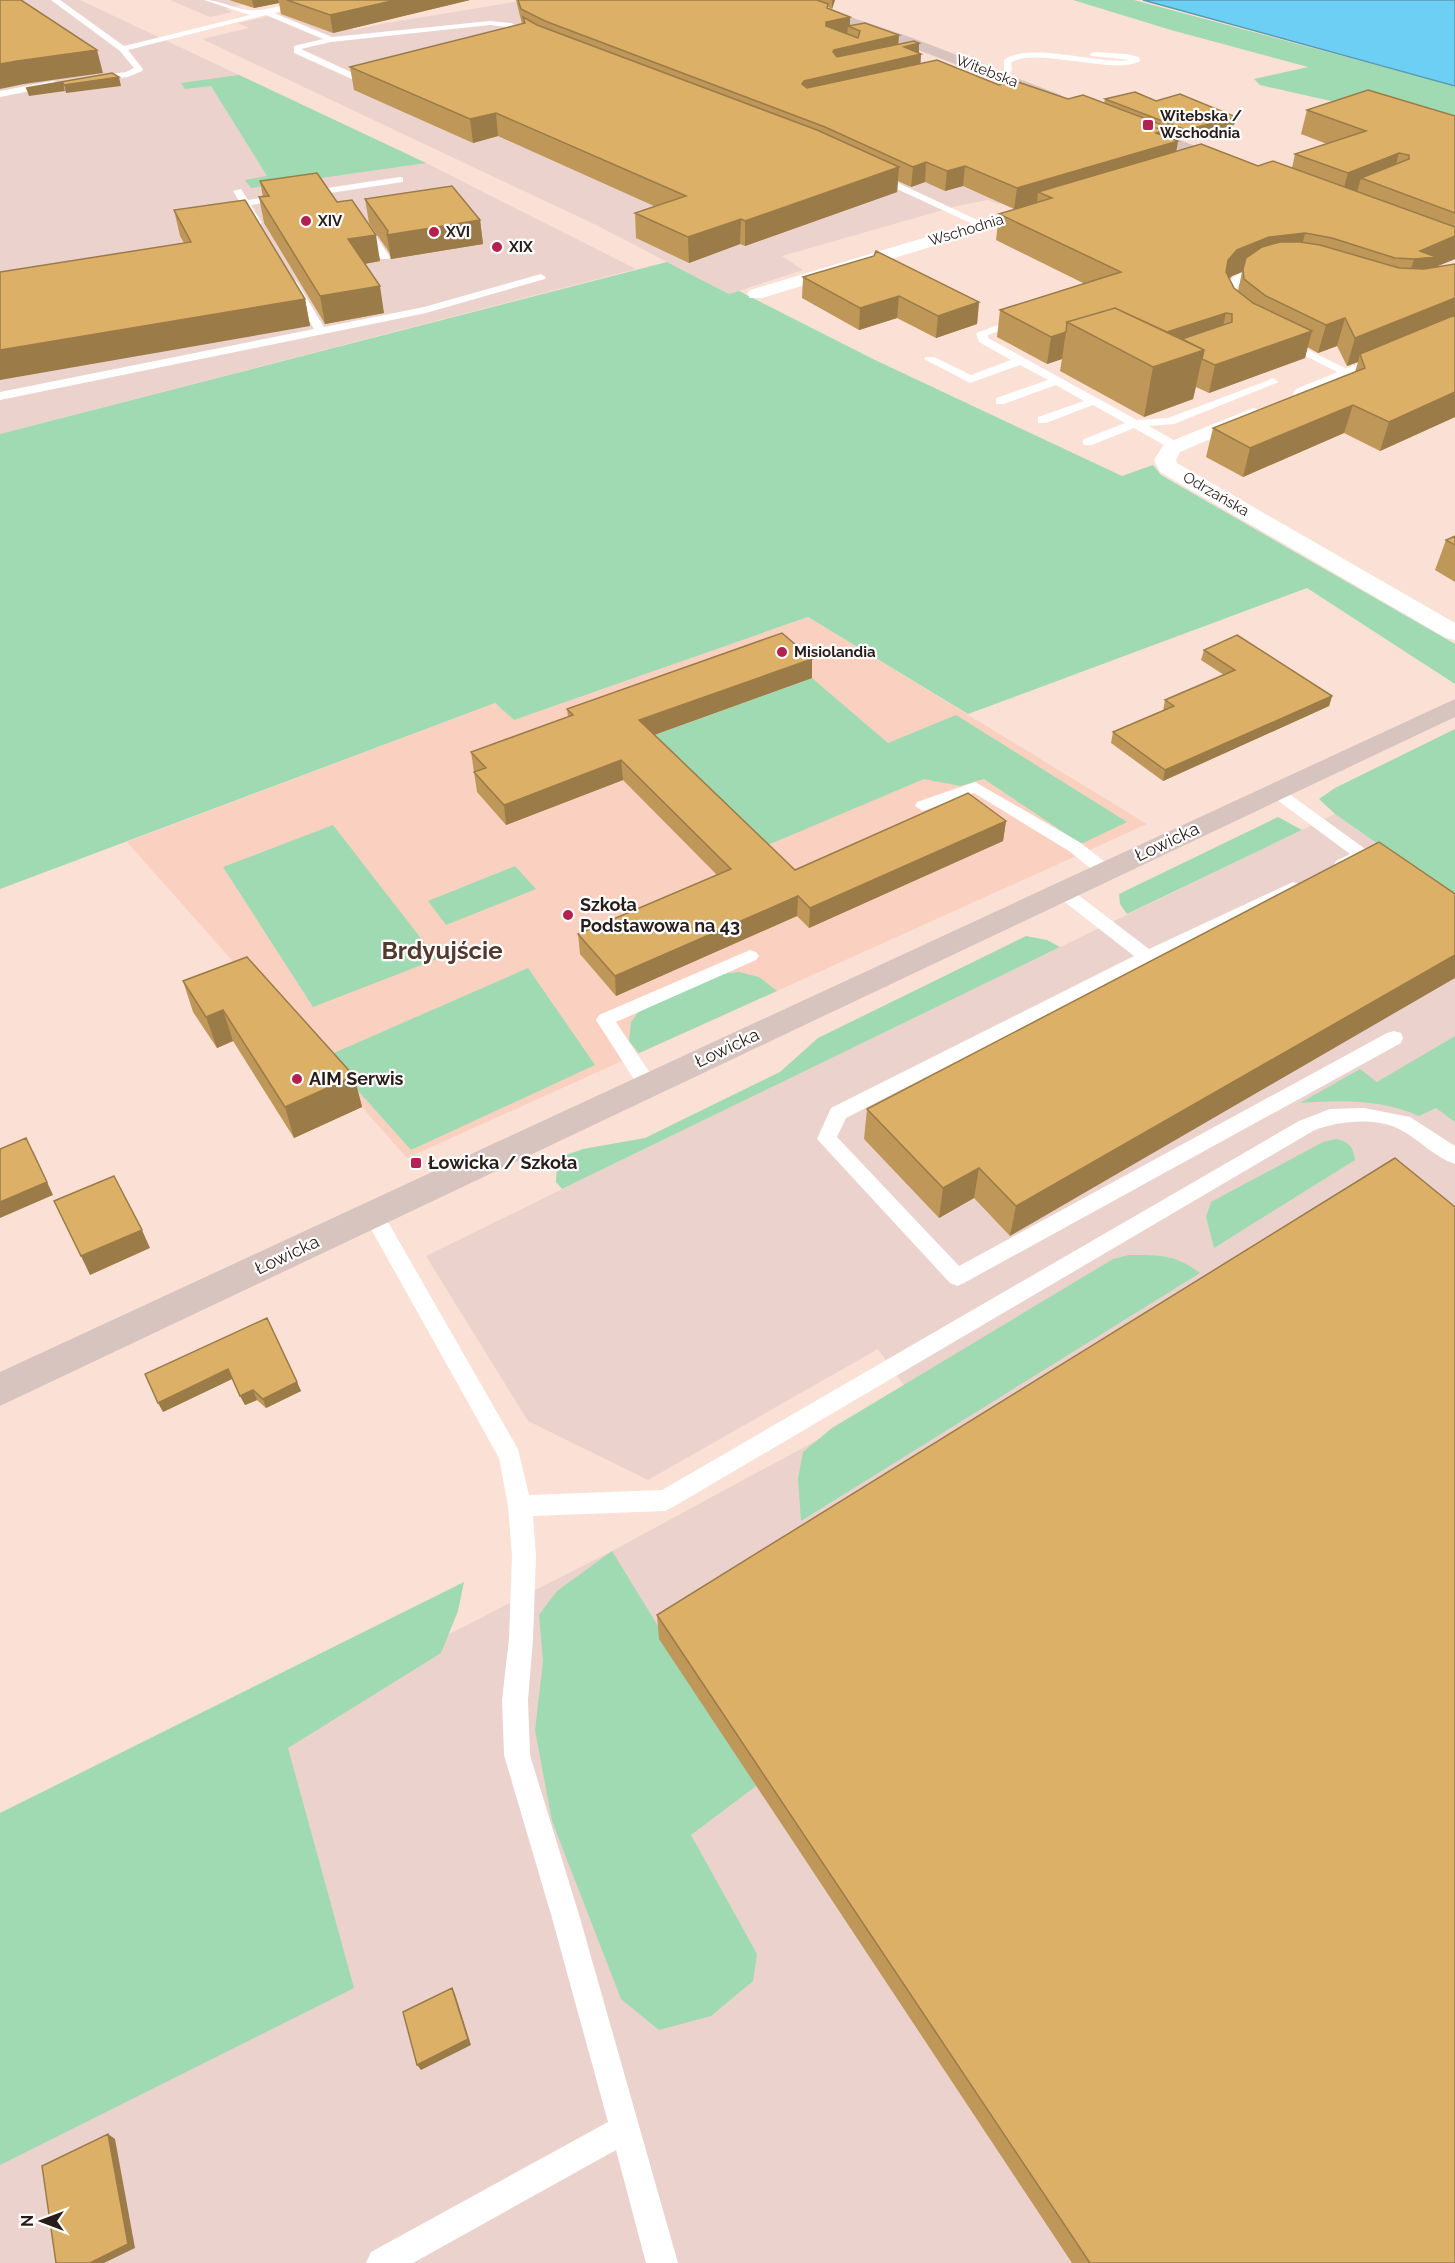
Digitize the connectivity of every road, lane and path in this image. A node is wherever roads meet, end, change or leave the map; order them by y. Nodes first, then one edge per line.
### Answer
1 (55, 0) edge
2 (208, 0) edge
3 (787, 0) edge
4 (294, 6) dead end
5 (267, 13) junction
6 (880, 32) junction
7 (863, 35) edge
8 (331, 40) junction
9 (542, 43) edge
10 (123, 49) junction
11 (931, 50) junction
12 (913, 54) edge
13 (1094, 54) dead end
14 (972, 65) junction
15 (953, 70) edge
16 (1003, 77) junction
17 (86, 80) edge
18 (65, 82) edge
19 (365, 82) edge
20 (0, 94) edge
21 (1069, 103) edge
22 (1124, 124) edge
23 (1211, 157) junction
24 (1188, 164) edge
25 (1241, 169) edge
26 (862, 170) edge
27 (400, 180) dead end
28 (338, 189) junction
29 (238, 191) dead end
30 (345, 199) edge
31 (245, 203) junction
32 (1051, 205) edge
33 (358, 218) edge
34 (983, 225) junction
35 (262, 232) edge
36 (385, 256) edge
37 (1272, 266) edge
38 (286, 272) edge
39 (541, 278) dead end
40 (756, 294) dead end
41 (1035, 315) edge
42 (1240, 317) edge
43 (1455, 330) edge
44 (321, 331) junction
45 (1268, 334) edge
46 (930, 359) dead end
47 (1020, 361) junction
48 (1349, 374) junction
49 (1057, 381) junction
50 (1273, 382) dead end
51 (1197, 394) edge
52 (0, 396) edge
53 (1000, 401) dead end
54 (1094, 401) junction
55 (1216, 404) junction
56 (1042, 420) dead end
57 (1134, 423) junction
58 (1088, 442) dead end
59 (1175, 446) junction
60 (1455, 633) edge
61 (1455, 707) edge
62 (1275, 791) junction
63 (923, 806) dead end
64 (1330, 870) edge
65 (1105, 871) junction
66 (1308, 881) edge
67 (1063, 892) junction
68 (750, 956) dead end
69 (1147, 957) junction
70 (1394, 1038) dead end
71 (648, 1085) junction
72 (1455, 1156) edge
73 (373, 1214) junction
74 (0, 1390) edge
75 (520, 1506) junction
76 (624, 2129) junction
77 (382, 2263) edge
78 (662, 2263) edge

1 - 10 lane
2 - 5 lane
3 - 6 street, Witebska
4 - 5 lane
5 - 8 lane
5 - 10 lane
6 - 7 lane
6 - 11 street, Witebska
8 - 9 lane
8 - 19 lane
10 - 17 lane
11 - 12 lane
11 - 14 street, Witebska
13 - 16 lane
14 - 15 lane
14 - 16 street, Witebska
16 - 21 street, Witebska
18 - 20 lane
22 - 23 street
23 - 24 street
23 - 25 street
26 - 34 lane
27 - 28 lane
28 - 30 lane
28 - 31 lane
29 - 31 lane
31 - 35 lane
32 - 34 street, Wschodnia
33 - 36 lane
34 - 40 street, Wschodnia
37 - 42 lane
38 - 44 lane
39 - 44 lane
41 - 47 lane
43 - 48 street, Odrzańska
44 - 52 lane
45 - 48 lane
46 - 47 lane
47 - 49 lane
48 - 59 street, Odrzańska
49 - 53 lane
49 - 54 lane
50 - 55 lane
51 - 55 lane
54 - 56 lane
54 - 57 lane
55 - 57 lane
57 - 58 lane
57 - 59 lane
59 - 60 street, Odrzańska
61 - 62 street, Łowicka
62 - 64 lane
62 - 65 street, Łowicka
63 - 65 lane
65 - 67 street, Łowicka
66 - 69 lane
67 - 69 lane
67 - 71 street, Łowicka
68 - 71 lane
69 - 70 lane
71 - 73 street, Łowicka
72 - 75 lane
73 - 74 street, Łowicka
73 - 75 lane
75 - 76 lane
76 - 77 lane
76 - 78 lane

